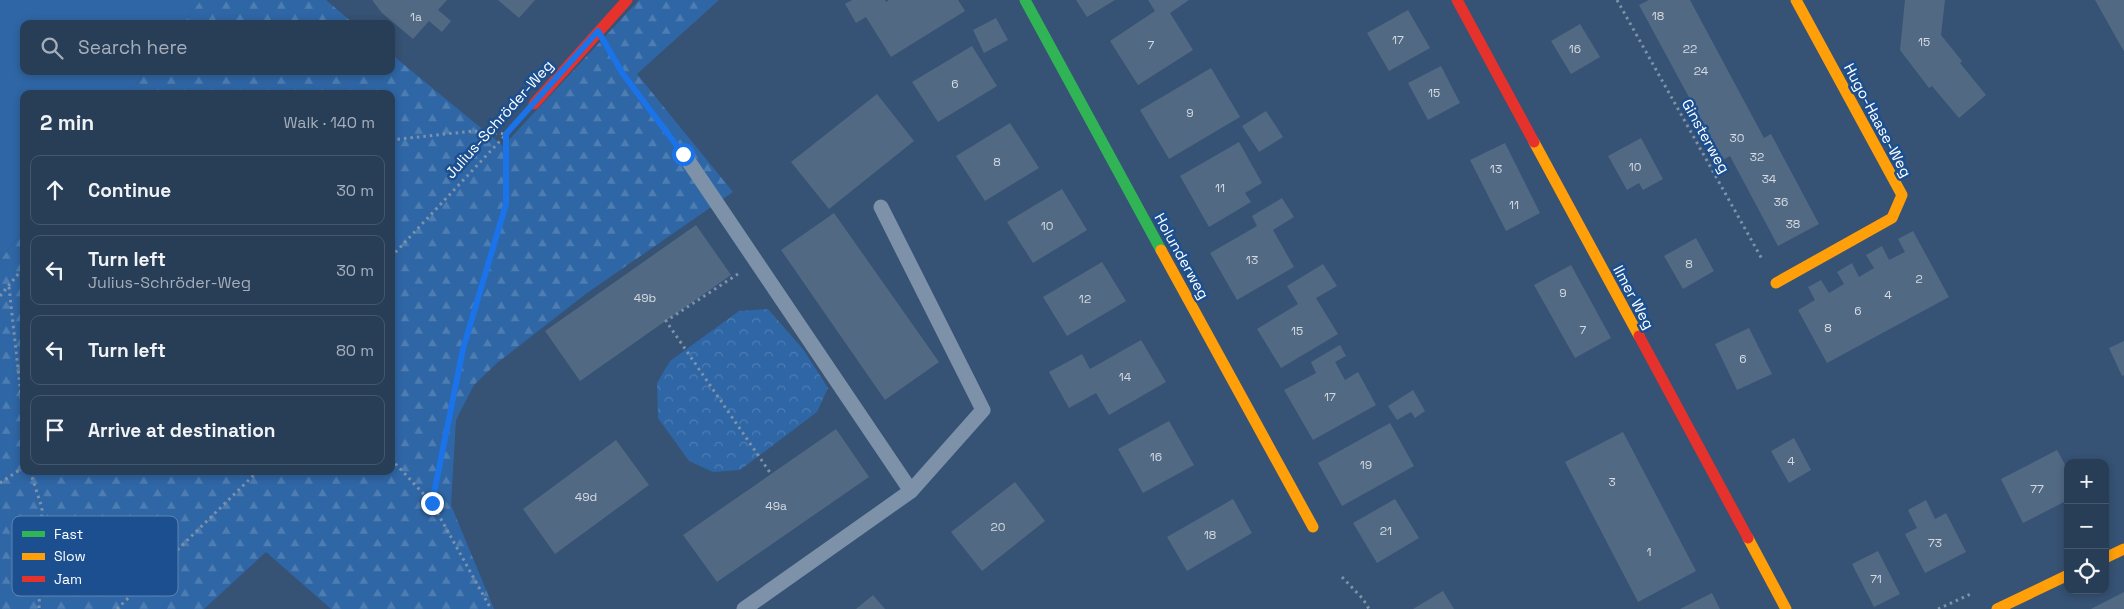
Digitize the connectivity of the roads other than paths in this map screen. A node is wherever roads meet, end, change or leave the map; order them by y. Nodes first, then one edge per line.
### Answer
1 (627, 0) edge
2 (1025, 0) edge
3 (1457, 0) edge
4 (1796, 0) edge
5 (534, 104) road end
6 (683, 154) road end
7 (880, 207) dead end
8 (1776, 283) road end
9 (911, 490) junction
10 (1313, 526) dead end
11 (2124, 549) edge
12 (2109, 556) edge
13 (2064, 578) edge
14 (744, 609) edge
15 (1786, 609) edge
16 (1997, 609) edge

1 - 5 street, Julius-Schröder-Weg
2 - 10 street, Holunderweg
3 - 15 street, Ilmer Weg
4 - 8 street, Hugo-Haase-Weg
6 - 9 lane
7 - 9 lane
9 - 14 lane
11 - 12 street
13 - 16 street

